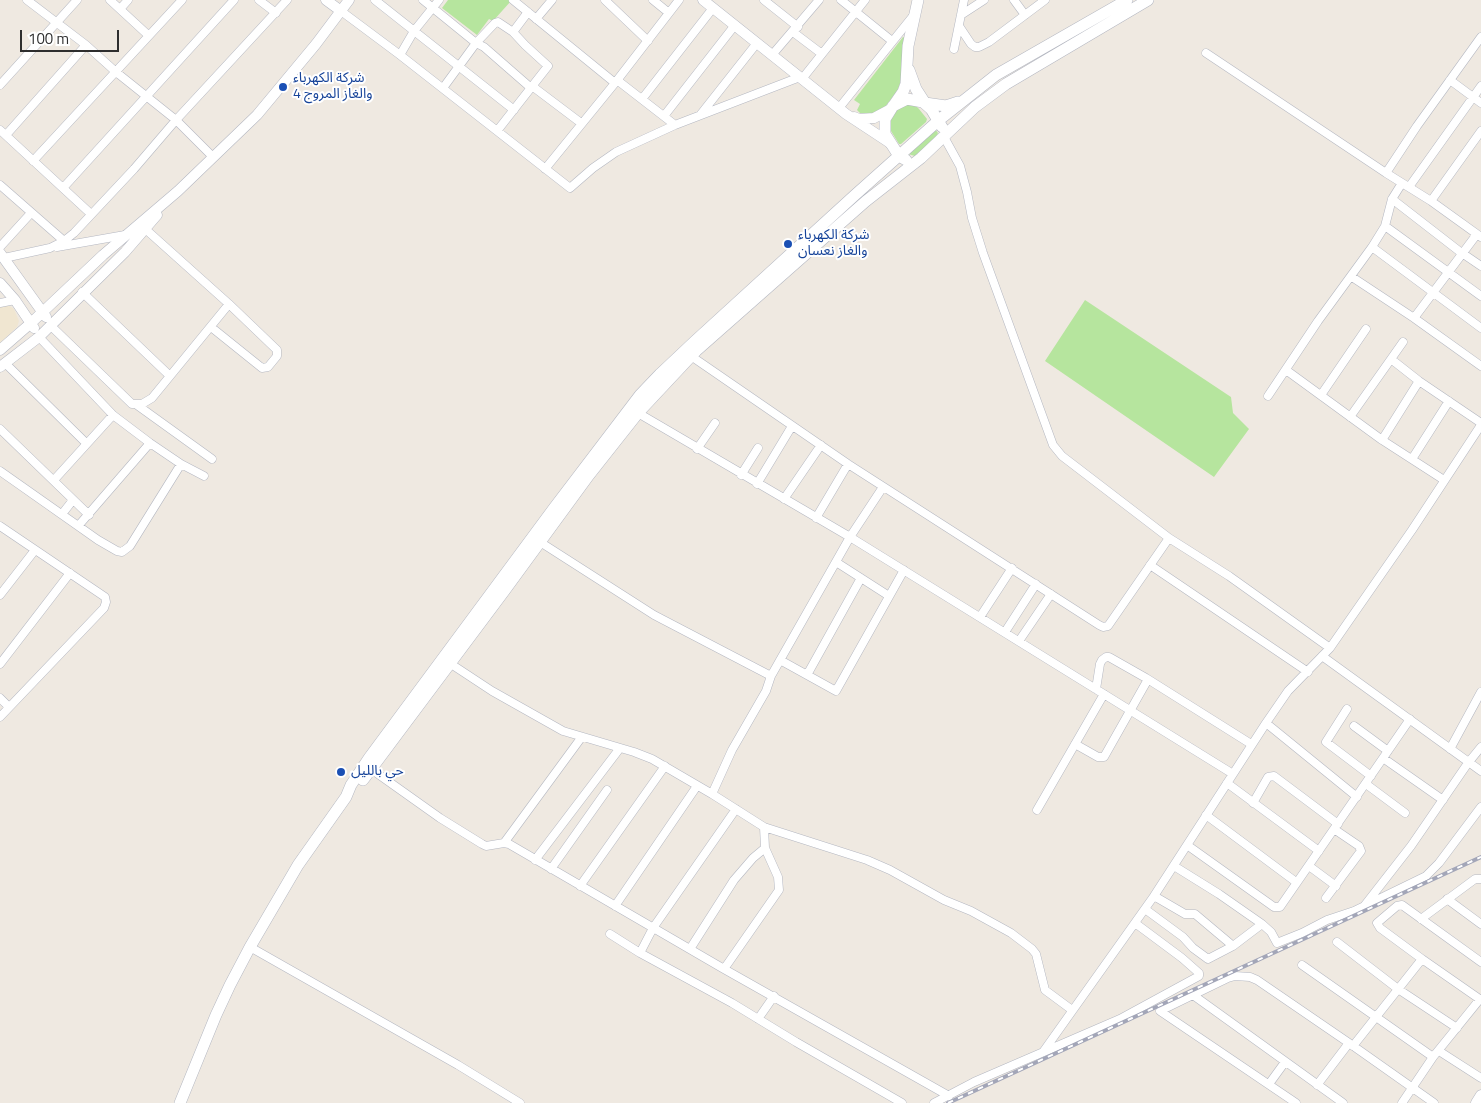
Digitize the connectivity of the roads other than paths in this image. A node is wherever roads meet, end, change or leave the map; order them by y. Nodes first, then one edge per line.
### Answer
1 (27, 0) edge
2 (77, 0) edge
3 (110, 0) edge
4 (128, 0) edge
5 (182, 0) edge
6 (234, 0) edge
7 (259, 0) edge
8 (287, 0) edge
9 (326, 0) edge
10 (349, 0) edge
11 (376, 0) edge
12 (423, 0) edge
13 (439, 0) edge
14 (552, 0) edge
15 (605, 0) edge
16 (653, 0) edge
17 (679, 0) edge
18 (704, 0) edge
19 (764, 0) edge
20 (819, 0) edge
21 (841, 0) edge
22 (865, 0) edge
23 (918, 0) edge
24 (964, 0) edge
25 (984, 0) edge
26 (1014, 0) edge
27 (1045, 0) edge
28 (1127, 0) edge
29 (1148, 0) edge
30 (517, 1) edge
31 (433, 8) junction
32 (713, 8) junction
33 (120, 9) junction
34 (341, 12) junction
35 (528, 12) junction
36 (856, 12) junction
37 (276, 13) junction
38 (668, 13) junction
39 (961, 14) junction
40 (914, 15) junction
41 (1025, 15) junction
42 (536, 20) junction
43 (58, 22) junction
44 (735, 25) junction
45 (959, 26) junction
46 (795, 29) junction
47 (414, 31) junction
48 (513, 32) junction
49 (148, 35) junction
50 (1481, 38) edge
51 (648, 40) junction
52 (892, 41) junction
53 (476, 43) junction
54 (757, 43) junction
55 (86, 45) junction
56 (954, 49) dead end
57 (1206, 53) dead end
58 (822, 54) junction
59 (400, 55) junction
60 (772, 55) junction
61 (908, 65) junction
62 (458, 66) junction
63 (116, 72) junction
64 (801, 78) junction
65 (1450, 80) junction
66 (616, 81) junction
67 (0, 85) edge
68 (1481, 86) edge
69 (531, 87) junction
70 (443, 88) junction
71 (146, 95) junction
72 (1473, 97) junction
73 (642, 99) junction
74 (965, 100) junction
75 (1481, 103) edge
76 (925, 104) junction
77 (891, 108) junction
78 (514, 110) junction
79 (842, 111) junction
80 (664, 116) junction
81 (700, 116) junction
82 (176, 120) junction
83 (939, 120) junction
84 (581, 123) junction
85 (676, 126) junction
86 (497, 131) junction
87 (1481, 131) edge
88 (3, 133) edge
89 (941, 140) junction
90 (890, 143) junction
91 (900, 156) junction
92 (213, 157) junction
93 (921, 158) junction
94 (33, 161) junction
95 (545, 169) junction
96 (1386, 173) junction
97 (0, 185) edge
98 (1406, 185) junction
99 (63, 188) junction
100 (1392, 199) junction
101 (1431, 200) junction
102 (31, 213) junction
103 (90, 214) junction
104 (142, 226) junction
105 (1385, 226) junction
106 (125, 235) junction
107 (1479, 236) edge
108 (64, 241) junction
109 (0, 247) edge
110 (1372, 247) junction
111 (50, 248) junction
112 (1462, 253) junction
113 (2, 256) edge
114 (1481, 266) edge
115 (1448, 272) junction
116 (1352, 277) junction
117 (0, 282) edge
118 (82, 292) junction
119 (1432, 292) junction
120 (1481, 296) edge
121 (15, 300) junction
122 (0, 303) edge
123 (229, 304) junction
124 (43, 312) junction
125 (1414, 318) junction
126 (31, 323) junction
127 (50, 325) junction
128 (211, 327) junction
129 (1481, 328) edge
130 (1366, 329) dead end
131 (39, 337) junction
132 (1403, 342) dead end
133 (0, 350) edge
134 (691, 356) junction
135 (1391, 359) junction
136 (3, 365) edge
137 (1481, 366) edge
138 (1286, 370) junction
139 (170, 376) junction
140 (1419, 381) junction
141 (1321, 395) junction
142 (1268, 396) dead end
143 (1449, 401) junction
144 (137, 405) junction
145 (638, 413) junction
146 (113, 414) junction
147 (1350, 417) junction
148 (715, 423) dead end
149 (1481, 424) edge
150 (792, 426) junction
151 (0, 429) edge
152 (1382, 440) junction
153 (86, 443) junction
154 (150, 443) junction
155 (821, 445) junction
156 (758, 448) dead end
157 (697, 449) junction
158 (212, 459) dead end
159 (1412, 460) junction
160 (181, 464) junction
161 (848, 464) junction
162 (0, 471) edge
163 (741, 474) junction
164 (204, 476) dead end
165 (54, 480) junction
166 (1444, 480) junction
167 (757, 484) junction
168 (883, 487) junction
169 (784, 499) junction
170 (73, 500) junction
171 (62, 514) junction
172 (89, 515) junction
173 (816, 518) junction
174 (79, 525) junction
175 (0, 527) edge
176 (850, 537) junction
177 (1169, 538) junction
178 (540, 542) junction
179 (36, 550) junction
180 (836, 562) junction
181 (1150, 565) junction
182 (1012, 568) junction
183 (904, 570) junction
184 (70, 573) junction
185 (862, 578) junction
186 (1036, 584) junction
187 (1051, 594) junction
188 (0, 595) edge
189 (889, 596) junction
190 (980, 617) junction
191 (1005, 632) junction
192 (1019, 641) junction
193 (1330, 648) junction
194 (1322, 656) junction
195 (780, 660) junction
196 (0, 664) edge
197 (451, 664) junction
198 (1308, 672) junction
199 (807, 675) junction
200 (771, 676) junction
201 (1146, 678) junction
202 (1100, 692) junction
203 (1481, 692) edge
204 (0, 698) edge
205 (9, 707) junction
206 (1347, 709) dead end
207 (1130, 711) junction
208 (0, 717) edge
209 (1410, 719) junction
210 (1266, 723) junction
211 (1354, 726) dead end
212 (581, 738) junction
213 (1075, 744) junction
214 (1252, 744) junction
215 (620, 748) junction
216 (1481, 748) edge
217 (1450, 749) junction
218 (1388, 750) junction
219 (1383, 758) junction
220 (1468, 763) junction
221 (665, 766) junction
222 (371, 769) junction
223 (1481, 771) edge
224 (1233, 774) junction
225 (1372, 776) junction
226 (1227, 783) junction
227 (1366, 784) junction
228 (696, 786) junction
229 (607, 790) dead end
230 (712, 794) junction
231 (346, 797) junction
232 (1356, 797) junction
233 (1443, 800) junction
234 (1252, 803) junction
235 (1481, 807) edge
236 (736, 809) junction
237 (1037, 810) dead end
238 (1405, 813) dead end
239 (1206, 815) junction
240 (1336, 826) junction
241 (764, 827) junction
242 (504, 843) junction
243 (1187, 845) junction
244 (765, 848) junction
245 (1319, 851) junction
246 (535, 860) junction
247 (1174, 866) junction
248 (1309, 866) junction
249 (551, 869) junction
250 (1481, 879) edge
251 (1296, 882) junction
252 (580, 886) junction
253 (1336, 886) junction
254 (1154, 896) junction
255 (1326, 898) dead end
256 (1447, 899) junction
257 (615, 906) junction
258 (1364, 907) junction
259 (1145, 909) junction
260 (1421, 918) junction
261 (1480, 921) edge
262 (1135, 923) junction
263 (1262, 924) junction
264 (654, 928) junction
265 (610, 934) dead end
266 (1338, 942) dead end
267 (1232, 946) junction
268 (250, 947) junction
269 (690, 949) junction
270 (640, 952) junction
271 (1422, 959) junction
272 (1481, 962) edge
273 (1302, 965) dead end
274 (724, 969) junction
275 (1398, 989) junction
276 (1193, 995) junction
277 (774, 996) junction
278 (1480, 999) edge
279 (1072, 1010) junction
280 (1376, 1016) junction
281 (758, 1019) junction
282 (1457, 1028) junction
283 (1351, 1044) junction
284 (1042, 1052) junction
285 (1436, 1054) junction
286 (1285, 1062) junction
287 (1481, 1078) edge
288 (1269, 1084) junction
289 (1317, 1085) junction
290 (1412, 1089) junction
291 (948, 1096) junction
292 (1481, 1096) edge
293 (180, 1103) edge
294 (520, 1103) edge
295 (902, 1103) edge
296 (934, 1103) edge
297 (1296, 1103) edge
298 (1343, 1103) edge
299 (1402, 1103) edge
300 (1434, 1103) edge
301 (1476, 1103) edge

1 - 43 street
2 - 43 street
3 - 33 street
4 - 33 street
5 - 49 street
6 - 71 street
7 - 37 street
8 - 37 street
9 - 34 street
10 - 34 street
11 - 47 street
12 - 31 street
13 - 31 street
14 - 42 street
15 - 51 street
16 - 38 street
17 - 38 street
18 - 32 street
19 - 46 street
20 - 46 street
21 - 36 street
22 - 36 street
23 - 40 main road
24 - 39 street
25 - 39 street
26 - 41 street
27 - 41 street
28 - 74 main road
29 - 89 main road
30 - 35 street
31 - 47 street
31 - 53 street
32 - 44 street
32 - 73 street
33 - 49 street
34 - 59 street
34 - 92 street
35 - 42 street
35 - 48 street
36 - 52 street
36 - 58 street
37 - 82 street
38 - 51 street
39 - 45 street
40 - 52 street
40 - 61 main road
41 - 45 street
42 - 66 street
43 - 55 street
43 - 67 street
44 - 54 street
44 - 80 street
45 - 56 street
46 - 58 street
46 - 60 street
47 - 59 street
47 - 62 street
48 - 53 street
48 - 69 street
49 - 63 street
50 - 65 street
51 - 66 street
52 - 79 street
53 - 62 street
53 - 69 street
54 - 60 street
54 - 81 street
55 - 63 street
55 - 88 street
57 - 96 street
58 - 64 street
59 - 70 street
60 - 64 street
61 - 76 main road
61 - 77 main road
62 - 70 street
62 - 78 street
63 - 71 street
63 - 94 street
64 - 79 street
64 - 81 street
65 - 72 street
65 - 96 street
66 - 73 street
66 - 84 street
68 - 72 street
69 - 78 street
69 - 84 street
70 - 86 street
71 - 82 street
71 - 99 street
72 - 75 street
72 - 98 street
73 - 80 street
74 - 76 main road
74 - 83 main road
76 - 77 main road
76 - 83 main road
77 - 79 street
77 - 90 main road
78 - 86 street
79 - 90 street
80 - 85 street
81 - 85 street
82 - 92 street
82 - 103 street
83 - 89 main road
83 - 91 main road
84 - 95 street
85 - 95 street
86 - 95 street
87 - 101 street
88 - 94 street
89 - 93 main road
89 - 177 street
90 - 91 main road
91 - 93 main road
91 - 231 main road
92 - 104 street
93 - 134 main road
94 - 99 street
96 - 98 street
97 - 102 street
98 - 100 street
98 - 101 street
99 - 103 street
100 - 105 street
100 - 112 street
101 - 107 street
102 - 108 street
102 - 109 street
103 - 108 street
104 - 106 street
104 - 118 street
104 - 123 street
105 - 110 street
105 - 115 street
106 - 111 street
106 - 124 street
107 - 112 street
108 - 111 street
110 - 116 street
110 - 119 street
111 - 113 street
112 - 114 street
112 - 115 street
113 - 124 street
115 - 119 street
115 - 120 street
116 - 125 street
116 - 138 street
117 - 121 street
118 - 127 street
118 - 139 street
119 - 125 street
119 - 129 street
121 - 122 street
121 - 126 street
123 - 128 street
123 - 128 street
124 - 126 street
124 - 127 street
125 - 137 street
126 - 131 street
126 - 133 street
127 - 131 street
127 - 144 street
128 - 139 street
130 - 141 street
131 - 136 street
131 - 146 street
132 - 135 street
134 - 145 main road
134 - 150 street
135 - 140 street
135 - 147 street
136 - 153 street
138 - 141 street
138 - 142 street
139 - 144 street
140 - 143 street
140 - 152 street
141 - 147 street
143 - 149 street
143 - 159 street
144 - 158 street
145 - 157 street
145 - 178 main road
146 - 153 street
146 - 154 street
147 - 152 street
148 - 157 street
149 - 166 street
150 - 155 street
150 - 167 street
151 - 165 street
152 - 159 street
153 - 165 street
154 - 160 street
154 - 172 street
155 - 161 street
155 - 169 street
156 - 163 street
157 - 163 street
159 - 166 street
160 - 164 street
160 - 174 street
161 - 168 street
161 - 173 street
162 - 171 street
163 - 167 street
165 - 170 street
166 - 193 street
167 - 169 street
168 - 176 street
168 - 182 street
169 - 173 street
170 - 171 street
170 - 172 street
171 - 174 street
172 - 174 street
173 - 176 street
175 - 179 street
176 - 180 street
176 - 183 street
177 - 181 street
177 - 193 street
178 - 197 main road
178 - 200 street
179 - 184 street
179 - 188 street
180 - 185 street
180 - 195 street
181 - 187 street
181 - 198 street
182 - 186 street
182 - 190 street
183 - 189 street
183 - 190 street
184 - 196 street
184 - 205 street
185 - 189 street
185 - 199 street
186 - 187 street
186 - 191 street
187 - 192 street
189 - 199 street
190 - 191 street
191 - 192 street
192 - 202 street
193 - 194 street
194 - 198 street
194 - 209 street
195 - 199 street
195 - 200 street
197 - 212 street
197 - 222 main road
198 - 210 street
200 - 230 street
201 - 202 street
201 - 207 street
201 - 214 street
202 - 207 street
202 - 213 street
203 - 217 street
204 - 205 street
205 - 208 street
206 - 225 street
207 - 213 street
207 - 224 street
209 - 217 street
209 - 218 street
210 - 214 street
210 - 232 street
211 - 218 street
212 - 215 street
212 - 242 street
213 - 237 street
214 - 224 street
215 - 221 street
215 - 246 street
216 - 220 street
217 - 220 street
218 - 219 street
219 - 225 street
219 - 233 street
220 - 223 street
220 - 233 street
221 - 228 street
221 - 252 street
222 - 231 main road
222 - 242 street
224 - 226 street
225 - 227 street
226 - 234 street
226 - 239 street
227 - 232 street
227 - 238 street
228 - 230 street
228 - 257 street
229 - 249 street
230 - 236 street
231 - 268 main road
232 - 240 street
233 - 258 street
234 - 240 street
234 - 245 street
235 - 258 street
236 - 241 street
236 - 264 street
239 - 243 street
239 - 251 street
240 - 245 street
240 - 253 street
241 - 244 street
241 - 279 street
242 - 246 street
243 - 247 street
243 - 251 street
244 - 269 street
244 - 274 street
245 - 248 street
246 - 249 street
247 - 254 street
247 - 263 street
248 - 251 street
248 - 253 street
249 - 252 street
250 - 256 street
252 - 257 street
253 - 255 street
254 - 259 street
254 - 267 street
256 - 260 street
256 - 261 street
257 - 264 street
258 - 263 street
259 - 262 street
259 - 267 street
260 - 271 street
260 - 272 street
262 - 279 street
262 - 284 street
263 - 267 street
264 - 269 street
264 - 270 street
265 - 270 street
266 - 275 street
268 - 293 main road
268 - 294 street
269 - 274 street
270 - 281 street
271 - 275 street
271 - 278 street
273 - 280 street
274 - 277 street
275 - 280 street
275 - 282 street
276 - 283 street
276 - 286 street
276 - 288 street
277 - 281 street
277 - 291 street
278 - 282 street
279 - 284 street
280 - 283 street
280 - 285 street
281 - 295 street
282 - 285 street
283 - 289 street
283 - 290 street
284 - 291 street
285 - 287 street
285 - 290 street
286 - 288 street
286 - 289 street
288 - 297 street
289 - 298 street
290 - 299 street
290 - 300 street
291 - 296 street
292 - 301 street

